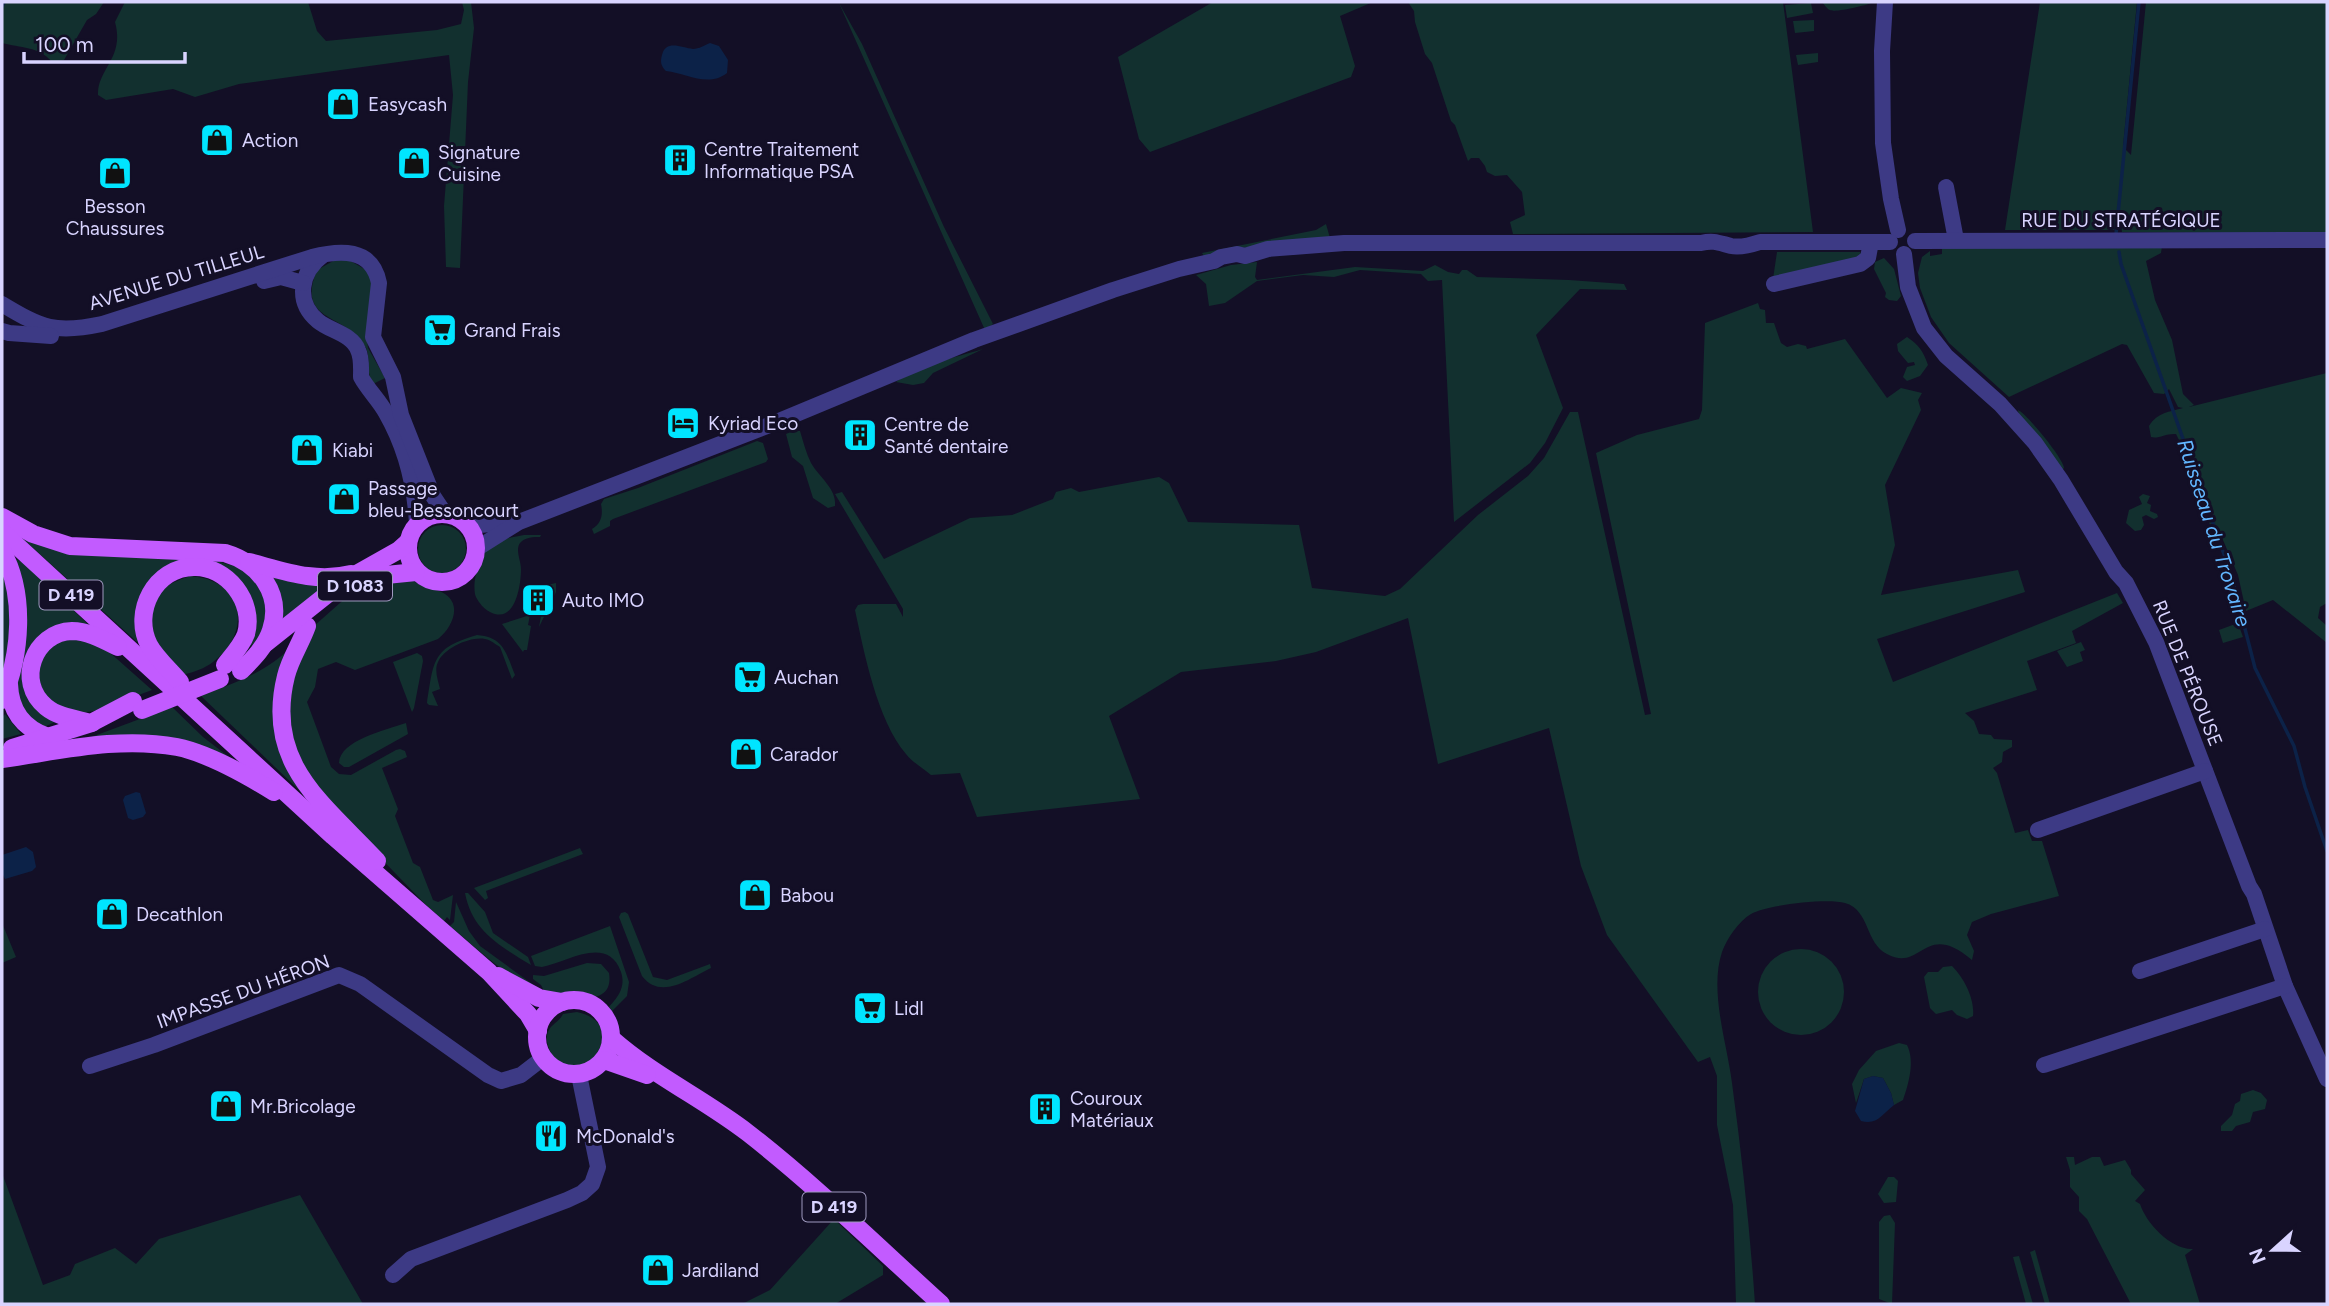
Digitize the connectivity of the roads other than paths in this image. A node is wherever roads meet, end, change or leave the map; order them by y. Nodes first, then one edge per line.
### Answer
1 (1885, 2) edge
2 (1946, 187) dead end
3 (1894, 236) junction
4 (1956, 240) junction
5 (2327, 240) edge
6 (1915, 241) junction
7 (1871, 242) junction
8 (325, 254) junction
9 (1904, 254) junction
10 (303, 283) junction
11 (1774, 284) dead end
12 (2, 304) edge
13 (22, 325) junction
14 (2, 331) edge
15 (445, 514) junction
16 (2, 517) edge
17 (519, 522) junction
18 (417, 524) junction
19 (468, 526) junction
20 (2, 532) edge
21 (408, 542) junction
22 (476, 549) junction
23 (2, 551) edge
24 (249, 562) junction
25 (358, 572) junction
26 (416, 572) junction
27 (307, 626) junction
28 (264, 644) junction
29 (140, 658) junction
30 (224, 671) junction
31 (5, 692) edge
32 (204, 716) junction
33 (92, 723) junction
34 (48, 737) junction
35 (2, 750) edge
36 (2, 759) edge
37 (2206, 771) junction
38 (2038, 830) dead end
39 (333, 836) junction
40 (411, 903) junction
41 (2265, 929) junction
42 (2140, 971) dead end
43 (489, 972) junction
44 (2285, 986) junction
45 (562, 1002) junction
46 (538, 1031) junction
47 (612, 1039) junction
48 (543, 1058) junction
49 (604, 1060) junction
50 (2044, 1065) dead end
51 (90, 1066) dead end
52 (579, 1075) junction
53 (2327, 1079) edge
54 (668, 1082) junction
55 (393, 1275) dead end
56 (941, 1304) edge

1 - 3 street
2 - 4 street
3 - 6 street
3 - 7 street
3 - 9 street
4 - 5 street, RUE DU STRATÉGIQUE
4 - 6 street, RUE DU STRATÉGIQUE
6 - 9 street
7 - 11 street
7 - 17 street
8 - 10 street
8 - 13 street, AVENUE DU TILLEUL
8 - 15 street, AVENUE DU TILLEUL
9 - 37 street, RUE DE PÉROUSE
10 - 13 street, AVENUE DU TILLEUL
10 - 18 street
12 - 13 street, AVENUE DU TILLEUL
13 - 14 street, AVENUE DU TILLEUL
15 - 18 main road
15 - 19 main road
16 - 24 main road
17 - 19 street
17 - 22 street
18 - 21 main road
19 - 22 main road
20 - 29 main road, D 419
21 - 25 main road, D 1083
21 - 26 main road
22 - 26 main road
23 - 31 main road
24 - 25 main road
24 - 28 main road
25 - 28 main road, D 1083
26 - 27 main road, D 1083
27 - 30 main road, D 1083
27 - 40 main road
28 - 30 main road
29 - 32 main road, D 419
29 - 33 main road
30 - 32 main road
30 - 33 main road, D 1083, bridge
31 - 34 main road
32 - 39 main road, D 419
33 - 34 main road, D 1083
34 - 35 main road, D 1083
36 - 39 main road
37 - 38 street
37 - 41 street, RUE DE PÉROUSE
39 - 40 main road, D 419
40 - 43 main road, D 419
41 - 42 street
41 - 44 street, RUE DE PÉROUSE
43 - 45 main road, D 419
43 - 46 main road, D 419
44 - 50 street
44 - 53 street, RUE DE PÉROUSE
45 - 46 main road
45 - 47 main road
46 - 48 main road
47 - 49 main road
47 - 54 main road, D 419
48 - 51 street, IMPASSE DU HÉRON
48 - 52 main road
49 - 52 main road
49 - 54 main road, D 419
52 - 55 street
54 - 56 main road, D 419

